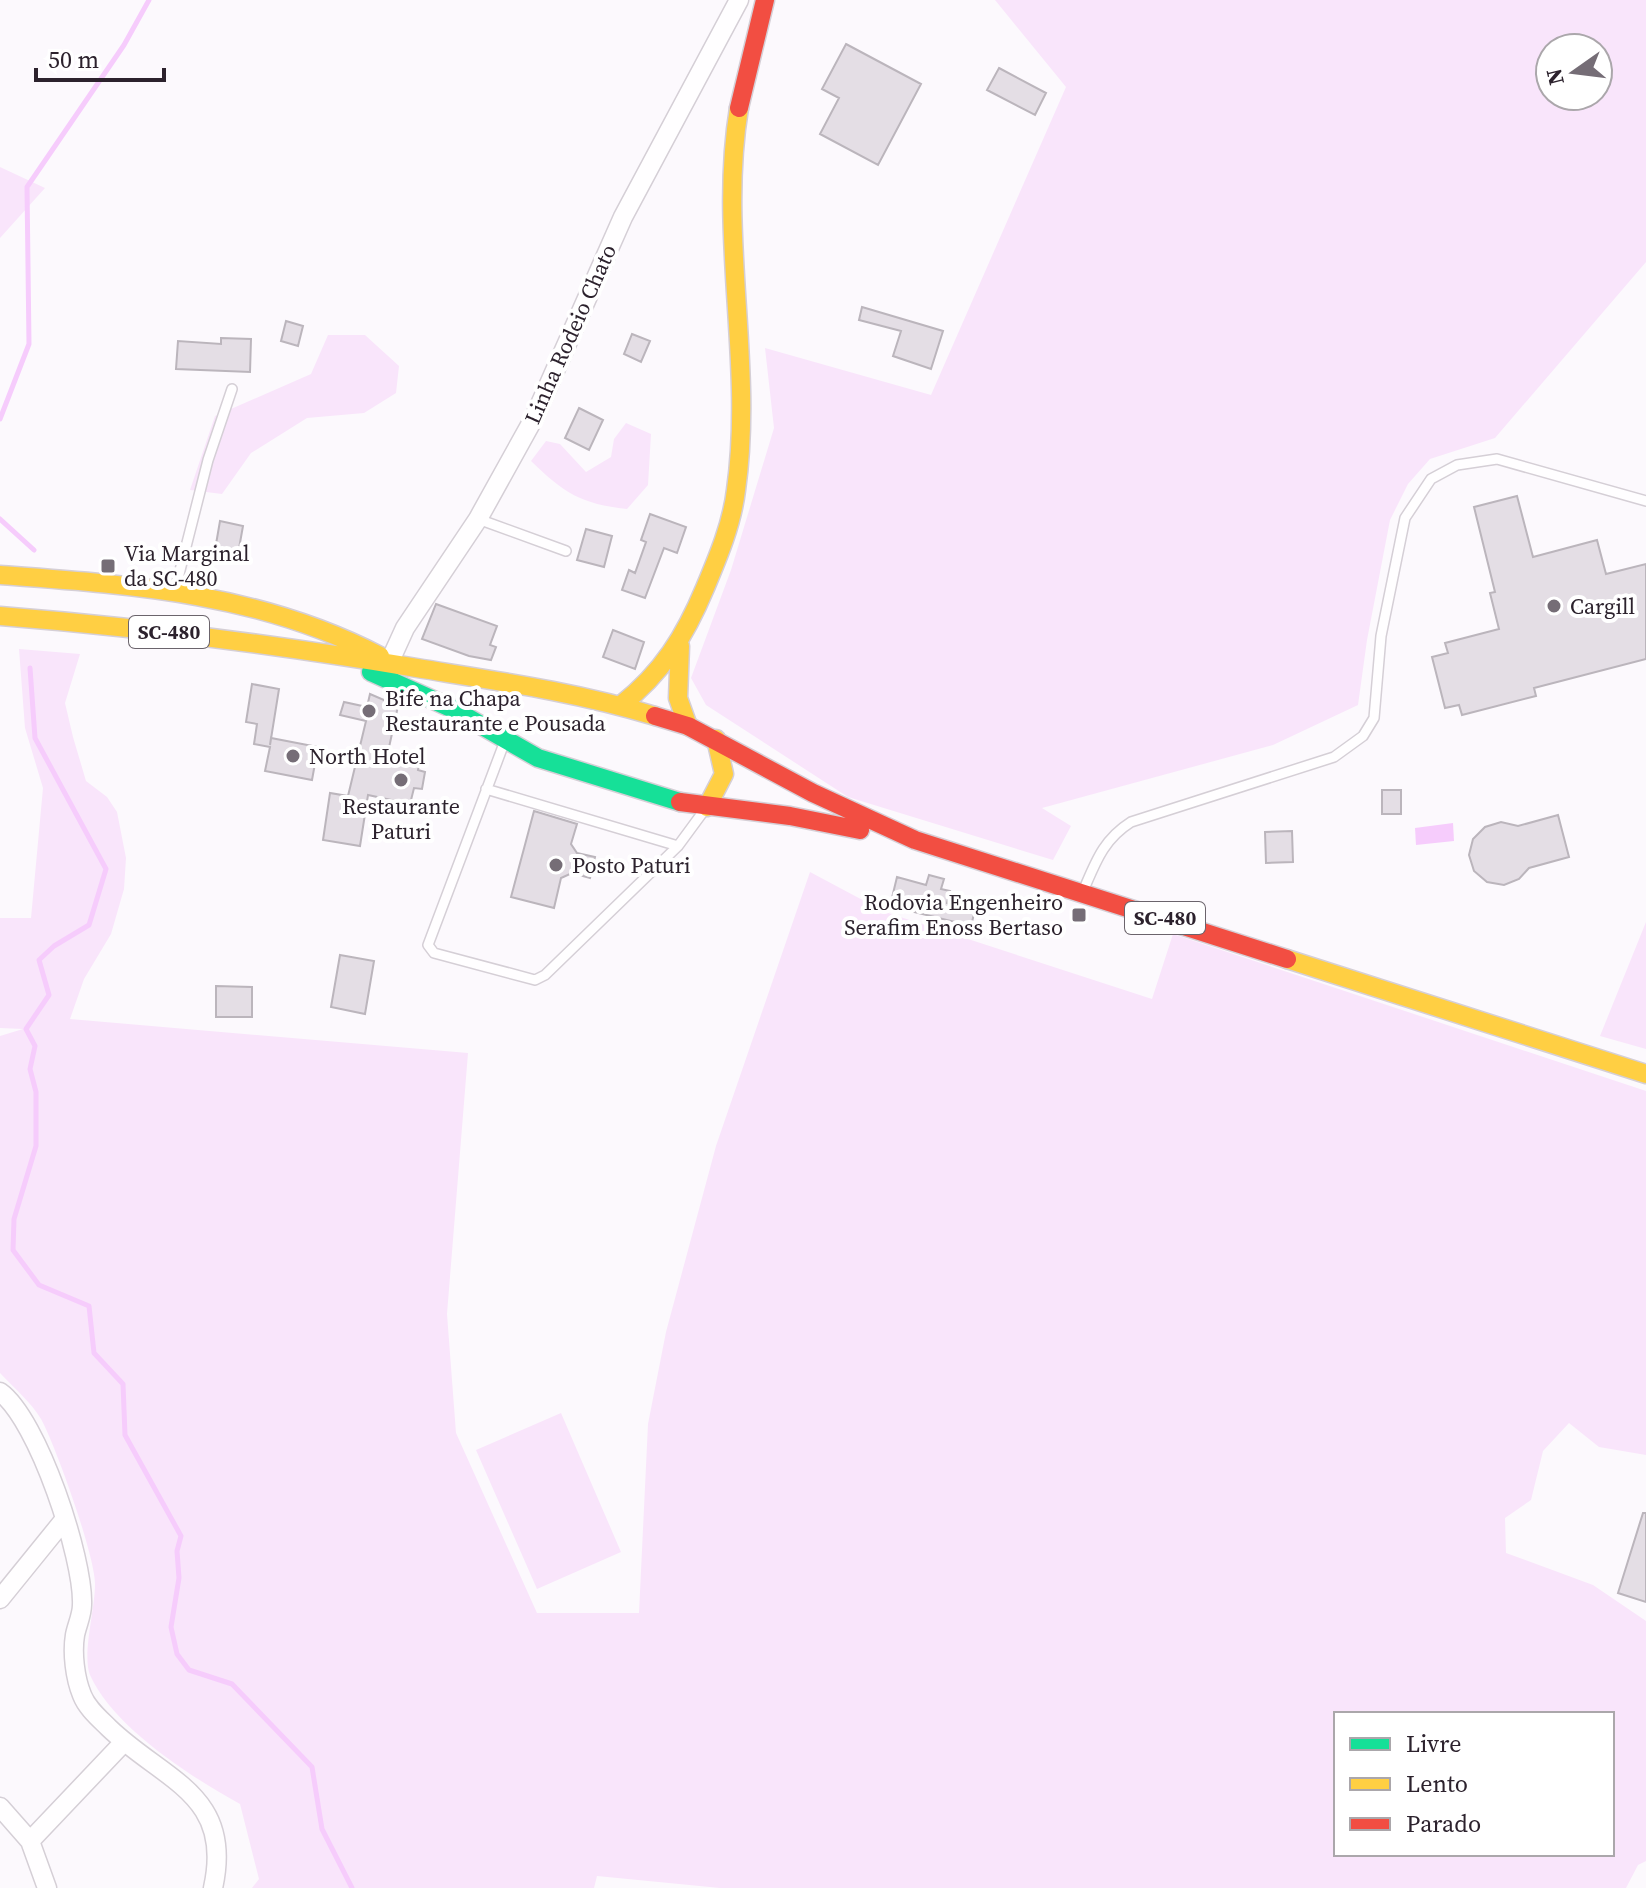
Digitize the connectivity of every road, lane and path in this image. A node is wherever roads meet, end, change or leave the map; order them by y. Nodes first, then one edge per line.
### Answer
1 (739, 0) edge
2 (765, 0) edge
3 (232, 389) dead end
4 (1646, 501) edge
5 (478, 519) junction
6 (566, 551) dead end
7 (0, 575) edge
8 (175, 592) junction
9 (0, 616) edge
10 (680, 646) junction
11 (337, 657) junction
12 (390, 661) junction
13 (536, 686) junction
14 (511, 702) dead end
15 (621, 705) junction
16 (688, 726) junction
17 (504, 730) junction
18 (716, 739) junction
19 (486, 789) junction
20 (707, 807) junction
21 (915, 840) junction
22 (678, 846) junction
23 (1083, 891) junction
24 (1646, 1074) edge
25 (0, 1392) edge
26 (64, 1520) junction
27 (0, 1599) edge
28 (124, 1742) junction
29 (0, 1807) edge
30 (30, 1841) junction
31 (47, 1888) edge
32 (213, 1888) edge

1 - 5 street, Linha Rodeio Chato
2 - 10 main road
3 - 8 lane
4 - 23 lane
5 - 6 lane
5 - 12 street, Linha Rodeio Chato
7 - 8 main road
8 - 12 main road
9 - 11 main road, SC-480
10 - 15 main road
10 - 16 main road
11 - 12 main road, SC-480
11 - 17 main road, SC-480
12 - 13 main road, SC-480
13 - 14 main road
13 - 15 main road, SC-480
15 - 16 main road, SC-480
16 - 18 main road, SC-480
17 - 19 lane
17 - 20 main road, SC-480
18 - 20 main road
18 - 21 main road, SC-480
19 - 22 lane
19 - 22 lane
20 - 21 main road, SC-480
20 - 22 lane
21 - 23 main road, SC-480
23 - 24 main road, SC-480
25 - 26 street
26 - 27 street
26 - 28 street
28 - 30 street
28 - 32 street
29 - 30 street
30 - 31 street

